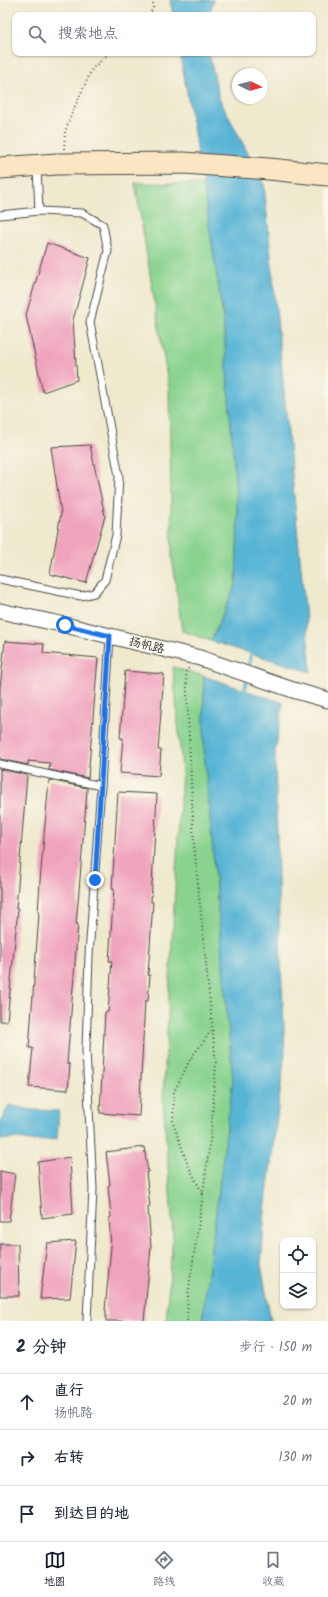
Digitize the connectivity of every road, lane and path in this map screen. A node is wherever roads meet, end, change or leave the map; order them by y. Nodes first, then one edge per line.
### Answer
1 (153, 0) edge
2 (151, 12) edge
3 (106, 56) edge
4 (63, 164) junction
5 (37, 166) junction
6 (0, 168) edge
7 (328, 175) edge
8 (39, 210) junction
9 (0, 215) edge
10 (0, 579) edge
11 (0, 611) edge
12 (110, 636) junction
13 (200, 658) junction
14 (328, 700) edge
15 (0, 764) edge
16 (101, 786) junction
17 (212, 1029) junction
18 (203, 1195) junction
19 (87, 1321) edge
20 (187, 1321) edge

1 - 2 path
3 - 4 path
4 - 5 street
4 - 7 street
5 - 6 street
5 - 8 lane
8 - 9 lane
8 - 10 lane
11 - 12 street, 扬帆路
12 - 13 street, 扬帆路
12 - 16 lane
13 - 14 street, 扬帆路
13 - 17 path
15 - 16 lane
16 - 19 lane
17 - 18 path
17 - 18 path
18 - 20 path

